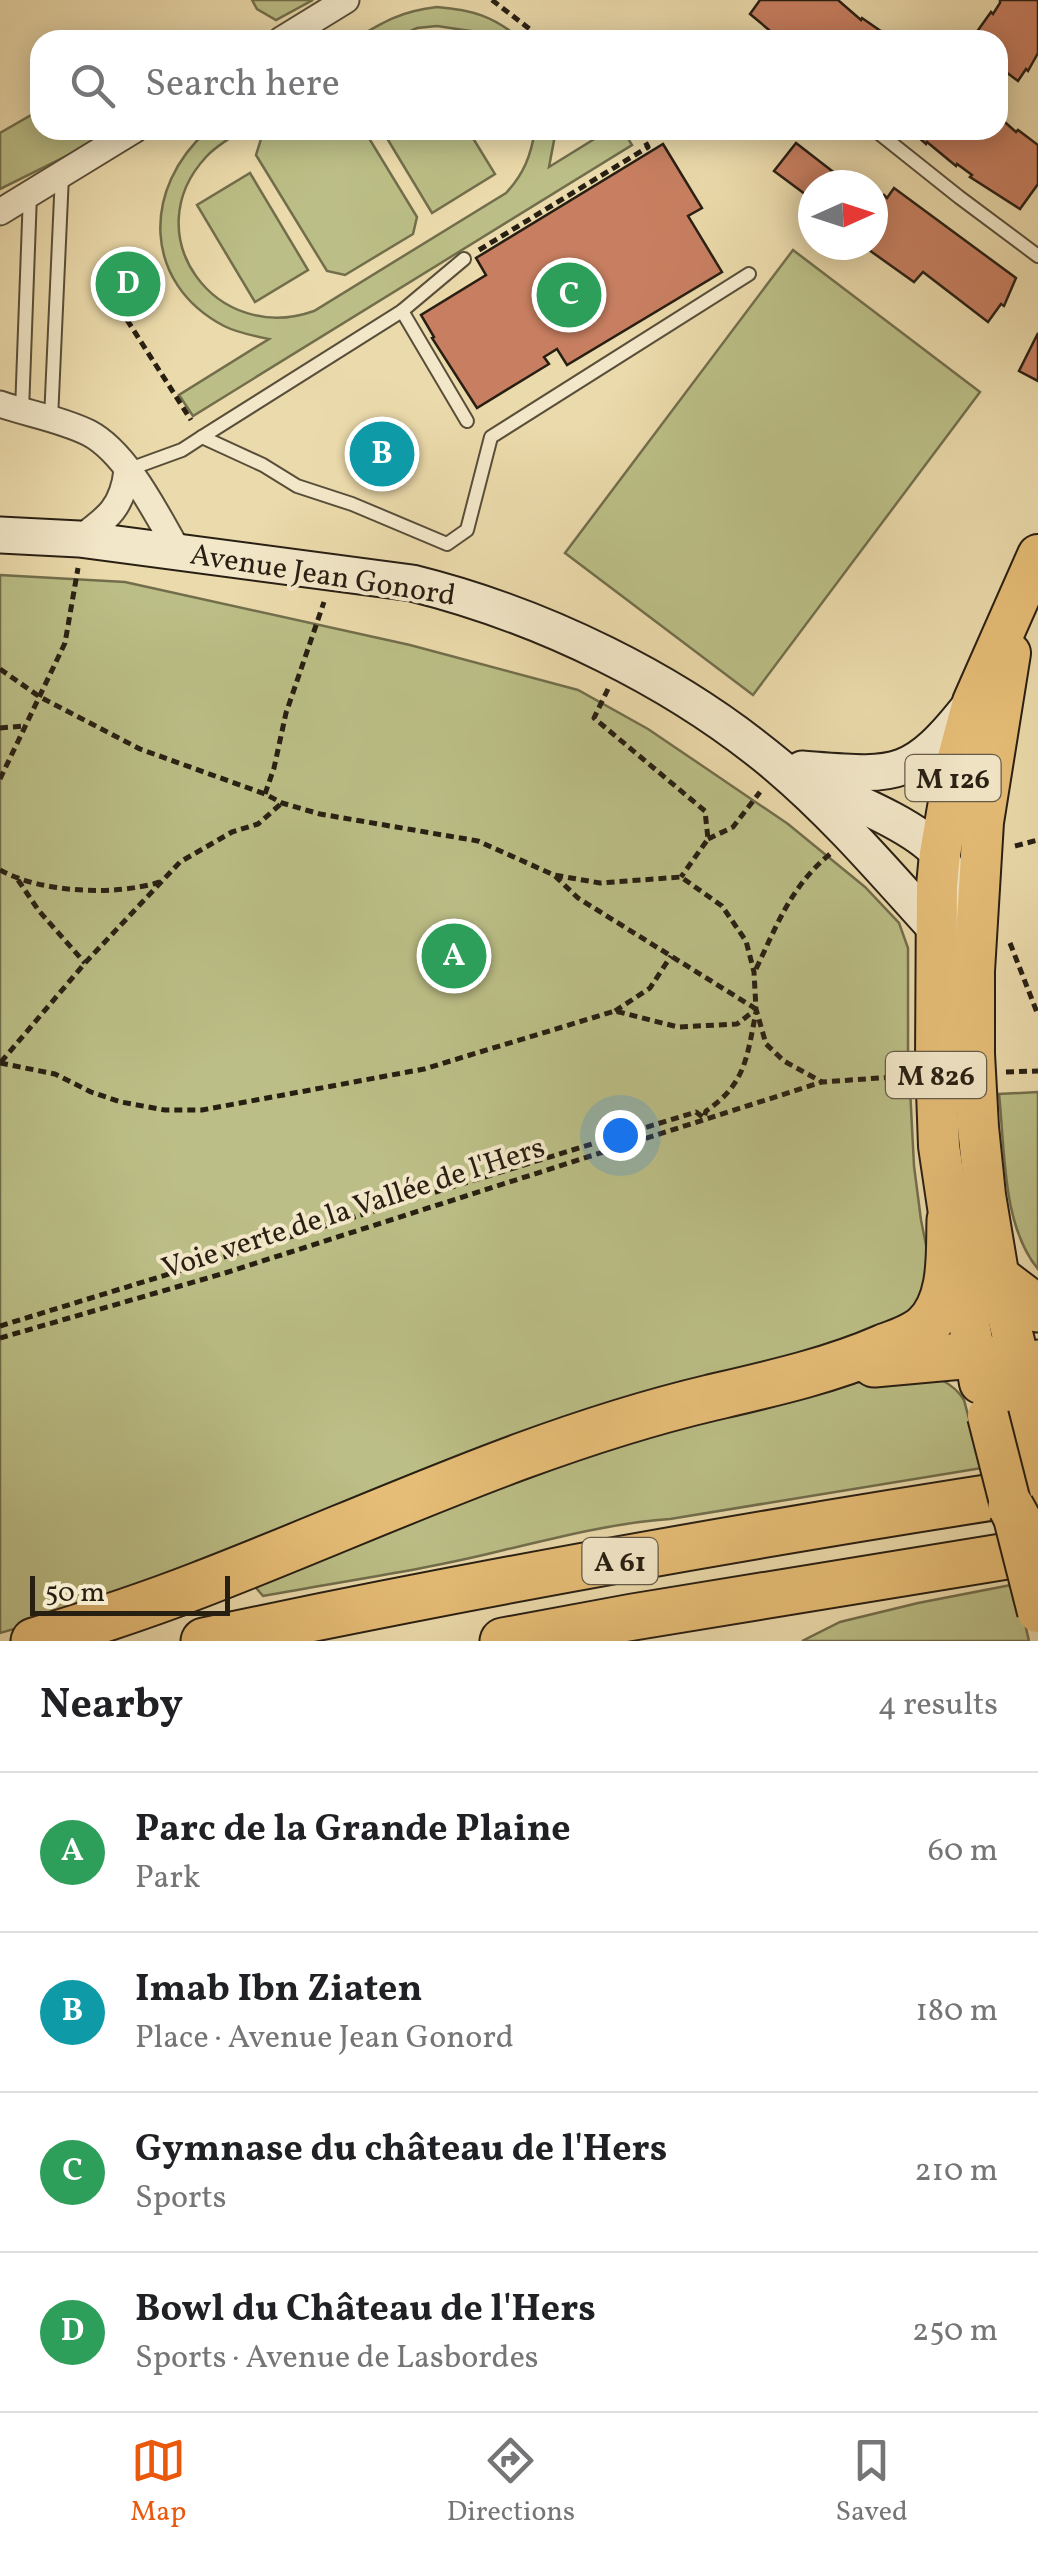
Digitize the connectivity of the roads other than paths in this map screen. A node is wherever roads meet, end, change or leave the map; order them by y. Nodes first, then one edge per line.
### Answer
1 (346, 0) edge
2 (296, 30) edge
3 (118, 140) edge
4 (888, 140) edge
5 (62, 175) junction
6 (30, 194) junction
7 (0, 212) edge
8 (1038, 256) edge
9 (464, 259) road end
10 (750, 274) dead end
11 (402, 311) junction
12 (11, 407) edge
13 (51, 420) junction
14 (467, 420) dead end
15 (202, 438) junction
16 (127, 470) junction
17 (0, 534) edge
18 (178, 551) junction
19 (79, 554) junction
20 (1038, 555) edge
21 (1018, 601) junction
22 (973, 702) junction
23 (771, 779) junction
24 (983, 822) junction
25 (844, 846) junction
26 (940, 854) junction
27 (937, 930) junction
28 (974, 972) junction
29 (950, 1220) junction
30 (999, 1279) junction
31 (1038, 1309) edge
32 (974, 1356) junction
33 (832, 1368) junction
34 (1021, 1401) edge
35 (1029, 1493) edge
36 (1038, 1553) edge
37 (1038, 1612) edge
38 (34, 1641) edge
39 (204, 1641) edge
40 (502, 1641) edge

1 - 2 street
3 - 5 street
4 - 8 lane
5 - 6 street
5 - 13 lane
6 - 7 street
6 - 12 lane
9 - 11 lane
10 - 15 lane
11 - 14 lane
11 - 15 lane
12 - 13 street
13 - 16 street
15 - 16 lane
16 - 18 street
16 - 19 street
17 - 19 street, Avenue Jean Gonord
18 - 19 street, Avenue Jean Gonord
18 - 23 street, Avenue Jean Gonord
20 - 21 main road, M 126
21 - 22 main road, M 126
21 - 24 main road, M 126
22 - 23 street
22 - 26 main road, M 126
23 - 25 street, Avenue Jean Gonord
23 - 26 street, Avenue Jean Gonord
24 - 26 street
24 - 28 main road, M 126
25 - 26 street, Avenue Jean Gonord
25 - 27 street, Avenue Jean Gonord
26 - 27 main road, M 126
26 - 28 street
27 - 29 main road, M 826
28 - 30 main road, M 826
29 - 32 main road, M 826
29 - 33 highway
30 - 31 highway
30 - 34 main road, M 826
32 - 33 highway
32 - 34 highway
33 - 38 highway
34 - 35 highway
35 - 36 highway, bridge
35 - 37 main road, bridge
35 - 39 highway, A 61
36 - 40 highway, A 61

